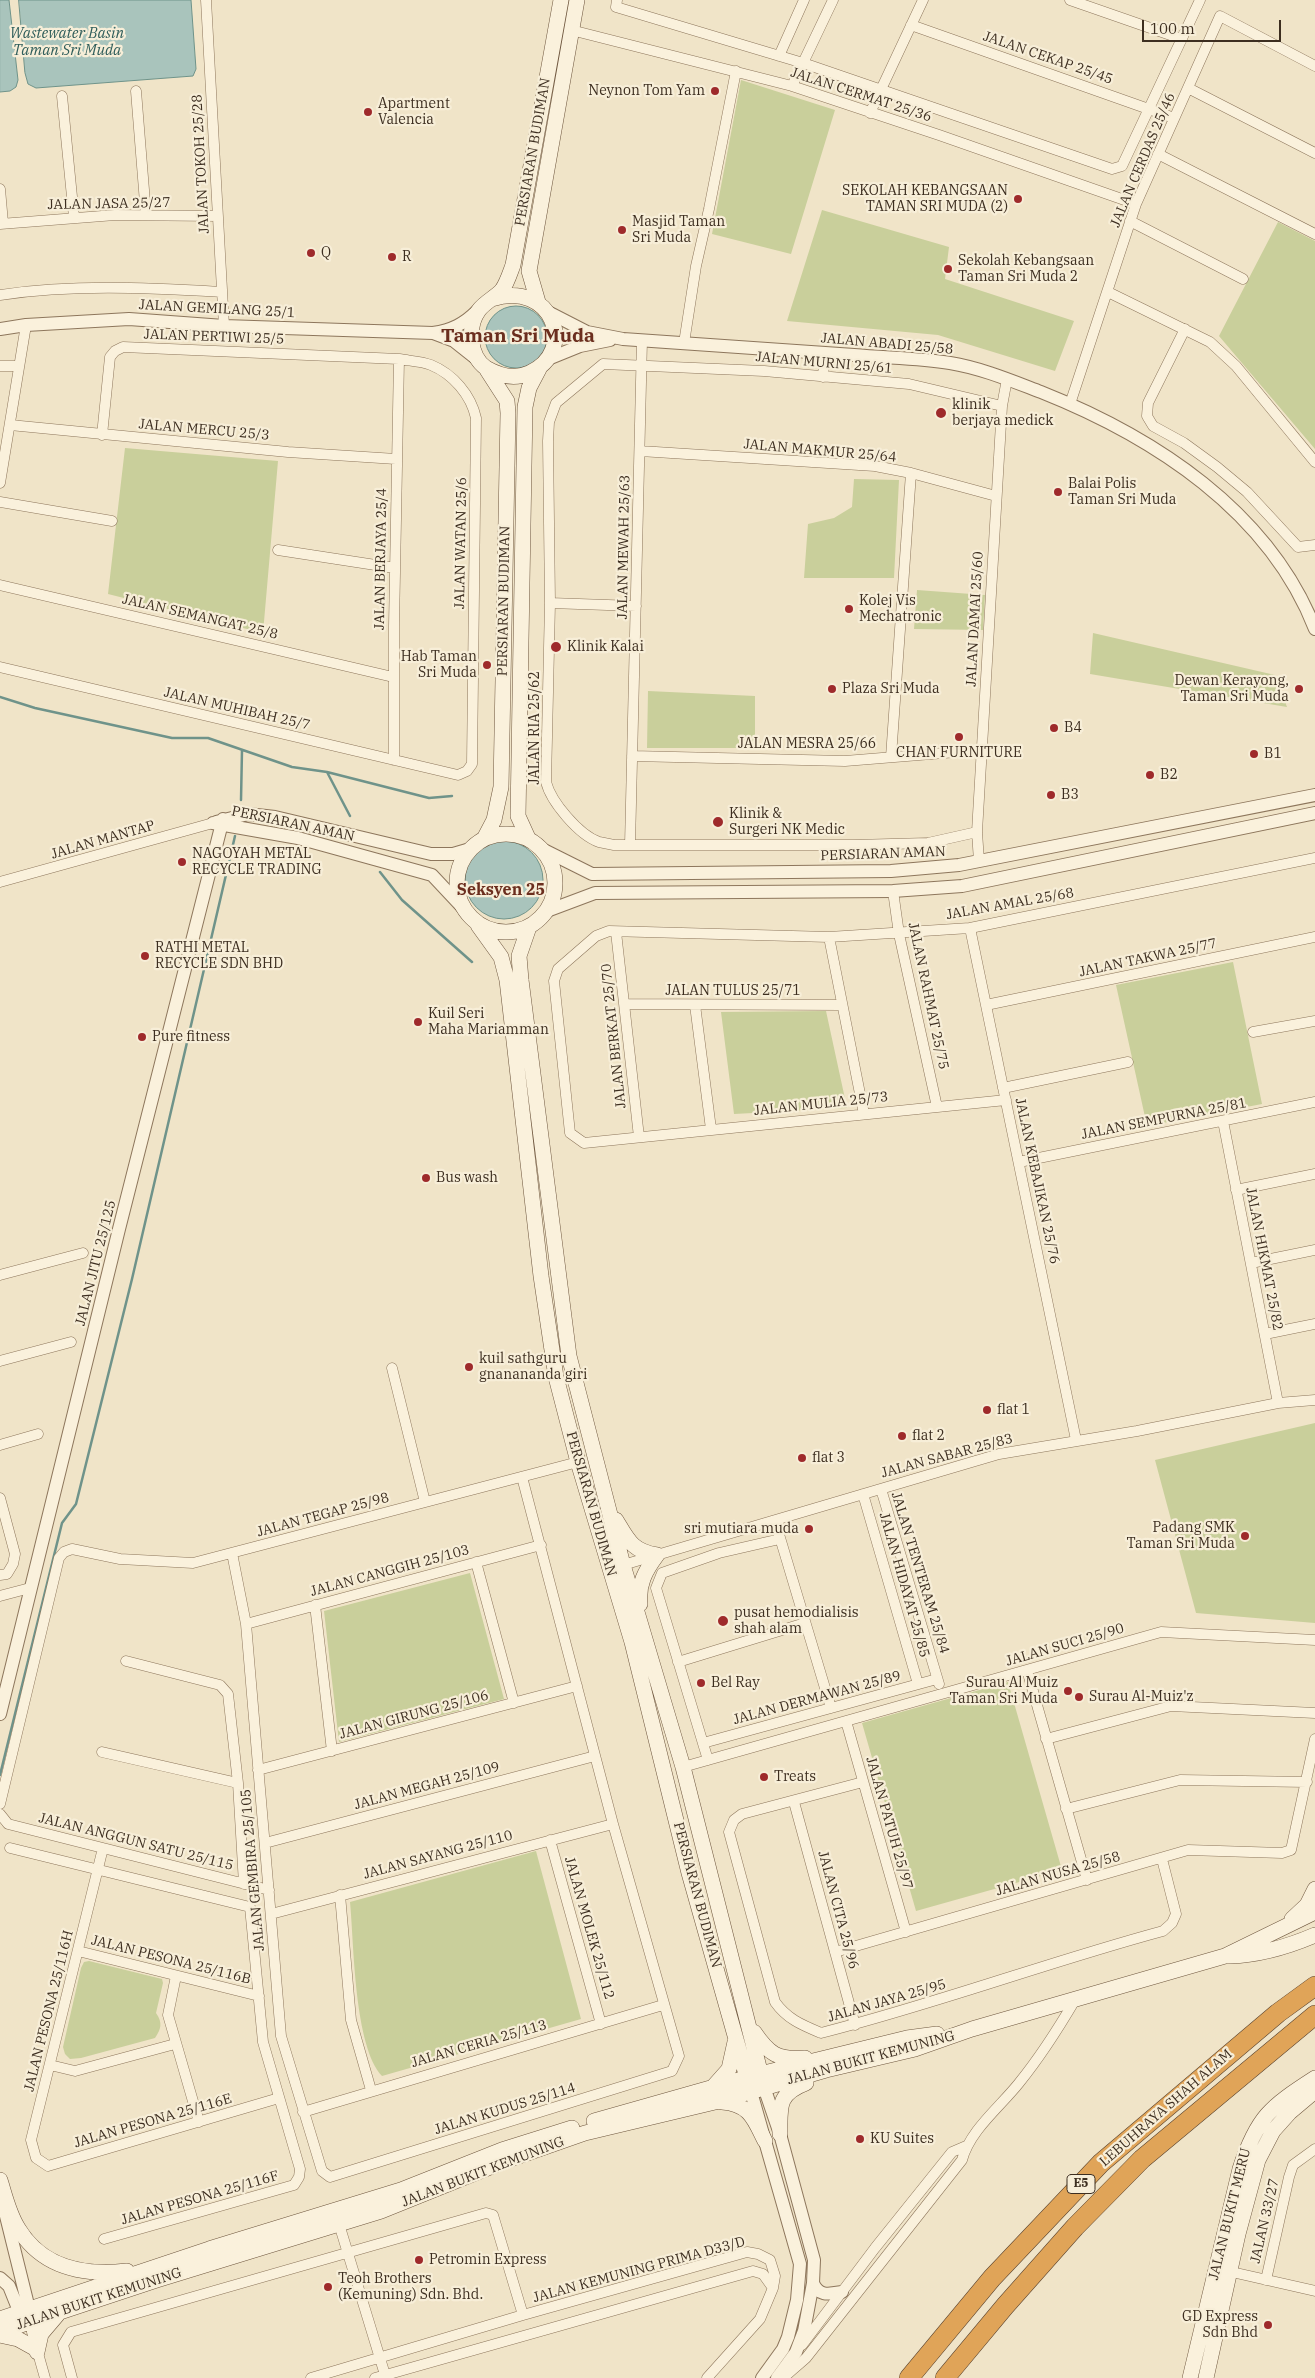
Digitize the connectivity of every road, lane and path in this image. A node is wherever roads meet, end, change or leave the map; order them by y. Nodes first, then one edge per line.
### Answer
1 (206, 0) edge
2 (561, 0) edge
3 (577, 0) edge
4 (617, 0) edge
5 (804, 0) edge
6 (833, 0) edge
7 (923, 0) edge
8 (1070, 0) edge
9 (1200, 0) edge
10 (911, 25) junction
11 (571, 30) junction
12 (1182, 39) junction
13 (779, 56) junction
14 (803, 63) junction
15 (1315, 66) edge
16 (736, 71) junction
17 (792, 86) junction
18 (1188, 88) junction
19 (136, 91) dead end
20 (880, 91) junction
21 (62, 96) dead end
22 (1150, 108) junction
23 (870, 112) junction
24 (1174, 118) junction
25 (1315, 153) edge
26 (1158, 154) junction
27 (0, 189) edge
28 (1136, 204) junction
29 (146, 215) junction
30 (218, 216) junction
31 (74, 217) junction
32 (1130, 222) junction
33 (2, 223) edge
34 (1315, 234) edge
35 (1243, 279) dead end
36 (222, 292) junction
37 (1108, 292) junction
38 (0, 295) edge
39 (492, 299) junction
40 (543, 307) junction
41 (479, 310) junction
42 (26, 325) junction
43 (224, 326) junction
44 (0, 329) edge
45 (1185, 329) junction
46 (433, 333) junction
47 (623, 339) junction
48 (642, 340) junction
49 (684, 343) junction
50 (825, 353) junction
51 (399, 359) junction
52 (482, 364) junction
53 (543, 364) junction
54 (642, 365) junction
55 (0, 366) edge
56 (18, 366) junction
57 (823, 377) junction
58 (1007, 379) junction
59 (1070, 404) junction
60 (1002, 406) junction
61 (10, 425) junction
62 (102, 435) junction
63 (640, 451) junction
64 (396, 459) junction
65 (1315, 462) edge
66 (911, 473) junction
67 (0, 483) edge
68 (996, 496) junction
69 (0, 502) edge
70 (112, 521) dead end
71 (1315, 545) edge
72 (278, 550) dead end
73 (395, 568) junction
74 (0, 585) edge
75 (550, 604) junction
76 (636, 606) junction
77 (1314, 622) edge
78 (0, 667) edge
79 (393, 677) junction
80 (981, 750) junction
81 (632, 756) junction
82 (891, 757) junction
83 (394, 760) junction
84 (467, 771) joint
85 (1315, 795) edge
86 (1278, 803) junction
87 (1315, 814) edge
88 (1285, 820) junction
89 (220, 822) junction
90 (976, 832) junction
91 (528, 838) junction
92 (484, 839) junction
93 (630, 845) junction
94 (470, 849) junction
95 (542, 849) junction
96 (1315, 858) edge
97 (980, 861) junction
98 (0, 882) edge
99 (893, 891) junction
100 (462, 907) junction
101 (547, 911) junction
102 (478, 925) junction
103 (529, 927) junction
104 (970, 928) junction
105 (616, 932) junction
106 (899, 934) junction
107 (829, 937) junction
108 (1315, 938) edge
109 (624, 1004) junction
110 (695, 1005) junction
111 (842, 1005) junction
112 (986, 1005) junction
113 (1315, 1021) edge
114 (1253, 1032) dead end
115 (1128, 1062) dead end
116 (1003, 1088) junction
117 (1006, 1100) junction
118 (1315, 1102) edge
119 (937, 1107) junction
120 (864, 1114) junction
121 (1223, 1121) junction
122 (711, 1129) junction
123 (640, 1137) junction
124 (1019, 1162) junction
125 (1315, 1174) edge
126 (1236, 1190) junction
127 (1315, 1250) edge
128 (83, 1253) dead end
129 (1251, 1262) junction
130 (0, 1275) edge
131 (1315, 1324) edge
132 (1265, 1334) junction
133 (71, 1342) dead end
134 (569, 1356) junction
135 (0, 1361) edge
136 (392, 1368) dead end
137 (1315, 1400) edge
138 (1278, 1403) junction
139 (38, 1434) dead end
140 (1076, 1440) junction
141 (0, 1445) edge
142 (578, 1462) junction
143 (522, 1477) junction
144 (880, 1489) junction
145 (863, 1494) junction
146 (0, 1498) edge
147 (426, 1502) junction
148 (607, 1506) junction
149 (775, 1521) junction
150 (780, 1540) junction
151 (540, 1545) junction
152 (232, 1553) junction
153 (657, 1555) junction
154 (476, 1562) junction
155 (623, 1564) junction
156 (0, 1575) edge
157 (30, 1588) junction
158 (0, 1596) edge
159 (315, 1606) junction
160 (641, 1623) junction
161 (246, 1624) junction
162 (805, 1624) junction
163 (1315, 1640) edge
164 (632, 1642) junction
165 (126, 1661) dead end
166 (678, 1662) junction
167 (1027, 1670) junction
168 (937, 1679) junction
169 (918, 1684) junction
170 (577, 1686) junction
171 (942, 1694) junction
172 (514, 1703) junction
173 (831, 1708) junction
174 (1315, 1712) edge
175 (0, 1714) edge
176 (846, 1721) junction
177 (1046, 1739) junction
178 (1315, 1739) edge
179 (703, 1743) junction
180 (332, 1751) junction
181 (102, 1752) dead end
182 (595, 1756) junction
183 (708, 1760) junction
184 (683, 1768) junction
185 (258, 1770) junction
186 (863, 1782) junction
187 (1307, 1782) junction
188 (238, 1783) junction
189 (794, 1802) junction
190 (0, 1804) edge
191 (1066, 1809) junction
192 (0, 1814) edge
193 (613, 1824) junction
194 (550, 1840) junction
195 (265, 1843) junction
196 (10, 1848) dead end
197 (103, 1848) junction
198 (1162, 1859) junction
199 (706, 1863) junction
200 (98, 1870) junction
201 (690, 1873) junction
202 (1087, 1880) junction
203 (244, 1884) junction
204 (269, 1890) junction
205 (1315, 1890) edge
206 (340, 1895) junction
207 (1315, 1912) edge
208 (271, 1914) junction
209 (906, 1932) junction
210 (1273, 1934) junction
211 (1315, 1935) edge
212 (1315, 1943) edge
213 (1291, 1945) junction
214 (78, 1951) junction
215 (835, 1952) junction
216 (1225, 1956) junction
217 (176, 1976) junction
218 (1315, 1986) edge
219 (258, 1996) junction
220 (1075, 2000) junction
221 (663, 2005) junction
222 (1315, 2014) edge
223 (746, 2020) junction
224 (602, 2024) junction
225 (855, 2025) junction
226 (972, 2029) junction
227 (736, 2036) junction
228 (175, 2044) junction
229 (835, 2056) junction
230 (50, 2065) junction
231 (826, 2070) junction
232 (1315, 2078) edge
233 (756, 2083) junction
234 (371, 2090) junction
235 (1315, 2091) edge
236 (714, 2095) junction
237 (279, 2098) junction
238 (303, 2112) junction
239 (199, 2122) junction
240 (780, 2134) junction
241 (765, 2141) junction
242 (966, 2146) junction
243 (1315, 2149) edge
244 (36, 2158) joint
245 (330, 2177) joint
246 (0, 2180) edge
247 (0, 2191) edge
248 (339, 2224) junction
249 (104, 2239) dead end
250 (348, 2253) junction
251 (727, 2258) junction
252 (155, 2268) junction
253 (1223, 2270) junction
254 (733, 2276) junction
255 (0, 2278) edge
256 (1266, 2280) junction
257 (813, 2284) junction
258 (773, 2288) junction
259 (1315, 2291) edge
260 (842, 2292) junction
261 (59, 2313) junction
262 (523, 2315) junction
263 (0, 2319) edge
264 (28, 2320) junction
265 (0, 2333) edge
266 (36, 2350) junction
267 (796, 2352) junction
268 (380, 2359) junction
269 (774, 2373) edge
270 (382, 2377) edge
271 (45, 2378) edge
272 (72, 2378) edge
273 (311, 2378) edge
274 (707, 2378) edge
275 (762, 2378) edge
276 (783, 2378) edge
277 (909, 2378) edge
278 (945, 2378) edge
279 (1190, 2378) edge
280 (1206, 2378) edge

1 - 30 street, JALAN TOKOH 25/28
2 - 39 main road, PERSIARAN BUDIMAN
3 - 11 main road, PERSIARAN BUDIMAN
4 - 13 street, JALAN CERMAT 25/36
5 - 13 street
6 - 14 street
7 - 10 street
8 - 12 street
9 - 12 street, JALAN CERMAT 25/36
10 - 20 street
10 - 22 street, JALAN CEKAP 25/45
11 - 16 street, JALAN CERMAT 25/36
11 - 40 main road, PERSIARAN BUDIMAN
12 - 22 street, JALAN CERMAT 25/36
13 - 14 street, JALAN CERMAT 25/36
14 - 17 street
14 - 20 street, JALAN CERMAT 25/36
15 - 18 street, JALAN CERDAS 25/46
16 - 17 street, JALAN CERMAT 25/36
16 - 49 street
17 - 23 street, JALAN CERMAT 25/36
18 - 24 street, JALAN CERDAS 25/46
18 - 25 street
19 - 29 street
20 - 22 street, JALAN CERMAT 25/36
20 - 23 street
21 - 31 street
22 - 24 street, JALAN CEKAP 25/45
23 - 28 street, JALAN CERMAT 25/36
24 - 26 street, JALAN CERDAS 25/46
26 - 28 street, JALAN CERDAS 25/46
26 - 34 street
27 - 33 street
28 - 32 street, JALAN CERDAS 25/46
29 - 30 street, JALAN JASA 25/27
29 - 31 street, JALAN JASA 25/27
30 - 36 street, JALAN TOKOH 25/28
31 - 33 street, JALAN JASA 25/27
32 - 35 street
32 - 37 street, JALAN CERDAS 25/46
36 - 38 street
36 - 43 street, JALAN TOKOH 25/28
37 - 45 street
37 - 59 street, JALAN CERDAS 25/46
39 - 40 main road
39 - 41 main road
40 - 47 street, JALAN ABADI 25/58
40 - 53 main road
41 - 46 street, JALAN GEMILANG 25/1
41 - 52 main road
42 - 43 street, JALAN GEMILANG 25/1
42 - 44 street, JALAN GEMILANG 25/1
42 - 56 street
43 - 46 street, JALAN GEMILANG 25/1
45 - 65 street
45 - 71 street
46 - 52 street, JALAN GEMILANG 25/1
47 - 48 street, JALAN ABADI 25/58
47 - 53 street, JALAN ABADI 25/58
48 - 49 street, JALAN ABADI 25/58
48 - 54 street, JALAN MEWAH 25/63
49 - 50 street, JALAN ABADI 25/58
50 - 57 street
50 - 58 street, JALAN ABADI 25/58
51 - 62 street, JALAN PERTIWI 25/5
51 - 64 street, JALAN BERJAYA 25/4
51 - 84 street, JALAN WATAN 25/6
52 - 53 main road
52 - 92 main road, PERSIARAN BUDIMAN
53 - 91 main road, PERSIARAN BUDIMAN
54 - 57 street, JALAN MURNI 25/61
54 - 63 street, JALAN MEWAH 25/63
54 - 75 street, JALAN RIA 25/62
55 - 56 street
56 - 61 street
57 - 60 street, JALAN MURNI 25/61
58 - 59 street, JALAN ABADI 25/58
58 - 60 street, JALAN DAMAI 25/60
59 - 77 street, JALAN ABADI 25/58
60 - 68 street, JALAN DAMAI 25/60
61 - 62 street, JALAN MERCU 25/3
61 - 67 street
62 - 64 street, JALAN MERCU 25/3
63 - 66 street, JALAN MAKMUR 25/64
63 - 76 street, JALAN MEWAH 25/63
64 - 73 street, JALAN BERJAYA 25/4
66 - 68 street, JALAN MAKMUR 25/64
66 - 82 street
68 - 80 street, JALAN DAMAI 25/60
69 - 70 street
72 - 73 street
73 - 79 street, JALAN BERJAYA 25/4
74 - 79 street, JALAN SEMANGAT 25/8
75 - 76 street
75 - 93 street, JALAN RIA 25/62
76 - 81 street, JALAN MEWAH 25/63
78 - 83 street, JALAN MUHIBAH 25/7
79 - 83 street, JALAN BERJAYA 25/4
80 - 82 street, JALAN MESRA 25/66
80 - 90 street, JALAN DAMAI 25/60
81 - 82 street, JALAN MESRA 25/66
81 - 93 street, JALAN MEWAH 25/63
83 - 84 street, JALAN MUHIBAH 25/7
85 - 86 street, PERSIARAN AMAN
86 - 88 street
86 - 97 street, PERSIARAN AMAN
87 - 88 street
88 - 99 street
89 - 94 street, PERSIARAN AMAN
89 - 98 street, JALAN MANTAP
89 - 100 street, PERSIARAN AMAN
89 - 157 street, JALAN JITU 25/125
90 - 93 street, JALAN RIA 25/62
90 - 97 street, JALAN DAMAI 25/60
91 - 92 main road
91 - 95 main road
92 - 94 main road
94 - 100 main road
95 - 97 street, PERSIARAN AMAN
95 - 101 main road
96 - 104 street, JALAN AMAL 25/68
99 - 101 street
99 - 106 street, JALAN RAHMAT 25/75
100 - 102 main road
101 - 103 main road
102 - 103 main road
102 - 142 main road, PERSIARAN BUDIMAN
103 - 134 main road, PERSIARAN BUDIMAN
104 - 106 street, JALAN AMAL 25/68
104 - 112 street, JALAN KEBAJIKAN 25/76
105 - 107 street, JALAN AMAL 25/68
105 - 109 street, JALAN BERKAT 25/70
105 - 123 street, JALAN AMAL 25/68
106 - 107 street, JALAN AMAL 25/68
106 - 119 street, JALAN RAHMAT 25/75
107 - 111 street
108 - 112 street, JALAN TAKWA 25/77
109 - 110 street, JALAN TULUS 25/71
109 - 123 street, JALAN BERKAT 25/70
110 - 111 street, JALAN TULUS 25/71
110 - 122 street
111 - 120 street
112 - 116 street, JALAN KEBAJIKAN 25/76
113 - 114 street
115 - 116 street
116 - 117 street, JALAN KEBAJIKAN 25/76
117 - 119 street, JALAN MULIA 25/73
117 - 124 street, JALAN KEBAJIKAN 25/76
118 - 121 street, JALAN SEMPURNA 25/81
119 - 120 street, JALAN MULIA 25/73
120 - 122 street, JALAN MULIA 25/73
121 - 124 street, JALAN SEMPURNA 25/81
121 - 126 street, JALAN HIKMAT 25/82
122 - 123 street, JALAN MULIA 25/73
124 - 140 street, JALAN KEBAJIKAN 25/76
125 - 126 street
126 - 129 street, JALAN HIKMAT 25/82
127 - 129 street
128 - 130 street
129 - 132 street, JALAN HIKMAT 25/82
131 - 132 street
132 - 138 street, JALAN HIKMAT 25/82
133 - 135 street
134 - 142 main road
134 - 148 main road, PERSIARAN BUDIMAN
136 - 147 street
137 - 138 street, JALAN SABAR 25/83
138 - 140 street, JALAN SABAR 25/83
139 - 141 street
140 - 144 street, JALAN SABAR 25/83
142 - 143 street, JALAN TEGAP 25/98
142 - 164 main road, PERSIARAN BUDIMAN
143 - 147 street, JALAN TEGAP 25/98
143 - 151 street
144 - 145 street, JALAN SABAR 25/83
144 - 168 street, JALAN TENTERAM 25/84
145 - 149 street, JALAN SABAR 25/83
145 - 169 street, JALAN HIDAYAT 25/85
146 - 156 street
147 - 152 street, JALAN TEGAP 25/98
148 - 153 main road
148 - 155 main road, PERSIARAN BUDIMAN
149 - 150 street
149 - 153 street, JALAN SABAR 25/83
150 - 162 street
150 - 166 street
151 - 154 street, JALAN CANGGIH 25/103
151 - 170 street
152 - 161 street, JALAN GEMBIRA 25/105
152 - 190 street, JALAN TEGAP 25/98
153 - 155 street, JALAN SABAR 25/83
153 - 160 main road
154 - 159 street, JALAN CANGGIH 25/103
154 - 172 street
155 - 160 main road, PERSIARAN BUDIMAN
155 - 164 main road
157 - 158 street
157 - 175 street, JALAN JITU 25/125
159 - 161 street, JALAN CANGGIH 25/103
159 - 180 street
160 - 184 main road, PERSIARAN BUDIMAN
161 - 185 street, JALAN GEMBIRA 25/105
162 - 166 street
162 - 173 street
163 - 167 street, JALAN SUCI 25/90
164 - 201 main road, PERSIARAN BUDIMAN
165 - 188 street
166 - 179 street
167 - 171 street, JALAN SUCI 25/90
167 - 177 street
168 - 169 street, JALAN DERMAWAN 25/89
168 - 171 street, JALAN TENTERAM 25/84
169 - 173 street, JALAN DERMAWAN 25/89
170 - 172 street, JALAN GIRUNG 25/106
170 - 182 street
171 - 176 street, JALAN SUCI 25/90
172 - 180 street, JALAN GIRUNG 25/106
173 - 179 street, JALAN DERMAWAN 25/89
174 - 177 street
176 - 183 street, JALAN SUCI 25/90
176 - 186 street, JALAN PATUH 25/97
177 - 191 street
178 - 187 street
179 - 183 street
180 - 185 street, JALAN GIRUNG 25/106
181 - 188 street
182 - 193 street
182 - 195 street, JALAN MEGAH 25/109
183 - 184 street, JALAN SUCI 25/90
184 - 199 main road, PERSIARAN BUDIMAN
185 - 195 street, JALAN GEMBIRA 25/105
186 - 189 street, JALAN JAYA 25/95
186 - 209 street, JALAN PATUH 25/97
187 - 191 street
187 - 198 street, JALAN NUSA 25/58
188 - 203 street
189 - 215 street, JALAN CITA 25/96
189 - 225 street, JALAN JAYA 25/95
191 - 202 street
192 - 197 street, JALAN ANGGUN SATU 25/115
193 - 194 street, JALAN SAYANG 25/110
193 - 221 street
194 - 206 street, JALAN SAYANG 25/110
194 - 224 street, JALAN MOLEK 25/112
195 - 204 street, JALAN GEMBIRA 25/105
196 - 200 street
197 - 200 street, JALAN PESONA 25/116H
197 - 203 street, JALAN ANGGUN SATU 25/115
198 - 202 street, JALAN NUSA 25/58
198 - 225 street, JALAN JAYA 25/95
199 - 201 main road
199 - 223 main road, PERSIARAN BUDIMAN
200 - 214 street, JALAN PESONA 25/116H
200 - 219 street
201 - 227 main road, PERSIARAN BUDIMAN
202 - 209 street, JALAN NUSA 25/58
203 - 204 street, JALAN ANGGUN SATU 25/115
204 - 208 street, JALAN GEMBIRA 25/105
205 - 210 main road
206 - 208 street, JALAN SAYANG 25/110
206 - 234 street
207 - 210 main road, JALAN BUKIT KEMUNING
208 - 238 street, JALAN GEMBIRA 25/105
209 - 215 street, JALAN NUSA 25/58
210 - 216 main road, JALAN BUKIT KEMUNING
211 - 213 main road, JALAN BUKIT KEMUNING
212 - 213 main road
213 - 216 main road, JALAN BUKIT KEMUNING
214 - 217 street, JALAN PESONA 25/116B
214 - 230 street, JALAN PESONA 25/116H
215 - 225 street, JALAN CITA 25/96
216 - 220 main road, JALAN BUKIT KEMUNING
217 - 219 street, JALAN PESONA 25/116B
217 - 228 street
218 - 277 highway, LEBUHRAYA SHAH ALAM / E5
219 - 237 street
220 - 226 main road, JALAN BUKIT KEMUNING
220 - 242 street
221 - 224 street, JALAN CERIA 25/113
221 - 245 street, JALAN KUDUS 25/114
222 - 278 highway, LEBUHRAYA SHAH ALAM / E5
223 - 229 main road
223 - 233 main road, PERSIARAN BUDIMAN
224 - 234 street, JALAN CERIA 25/113
226 - 229 main road, JALAN BUKIT KEMUNING
226 - 231 main road, JALAN BUKIT KEMUNING
227 - 233 main road, PERSIARAN BUDIMAN
227 - 236 main road
228 - 230 street
228 - 239 street
229 - 233 main road, JALAN BUKIT KEMUNING
230 - 244 street, JALAN PESONA 25/116H
231 - 233 main road, JALAN BUKIT KEMUNING
231 - 240 main road
232 - 253 main road, JALAN BUKIT MERU
233 - 236 main road, JALAN BUKIT KEMUNING
233 - 240 street
233 - 241 street
234 - 238 street, JALAN CERIA 25/113
235 - 253 main road, JALAN BUKIT MERU
236 - 241 main road
236 - 248 main road, JALAN BUKIT KEMUNING
236 - 252 main road, JALAN BUKIT KEMUNING
237 - 239 street, JALAN PESONA 25/116E
237 - 249 street, JALAN PESONA 25/116F
238 - 245 street, JALAN GEMBIRA 25/105
239 - 244 street, JALAN PESONA 25/116E
240 - 257 street
241 - 269 street
242 - 260 street
242 - 276 street
243 - 256 street, JALAN 33/27
246 - 252 main road
247 - 264 street
248 - 250 street
248 - 261 main road, JALAN BUKIT KEMUNING
250 - 262 street
250 - 268 street
250 - 272 street
251 - 254 street
251 - 258 street, JALAN KEMUNING PRIMA D33/D
251 - 262 street, JALAN KEMUNING PRIMA D33/D
252 - 264 main road, JALAN BUKIT KEMUNING
253 - 256 street
253 - 279 main road, JALAN BUKIT MERU
253 - 280 main road, JALAN BUKIT MERU
254 - 258 street
254 - 270 street
255 - 264 street
256 - 259 street
257 - 260 street
257 - 267 street
258 - 274 street
260 - 267 street
261 - 264 main road, JALAN BUKIT KEMUNING
261 - 266 main road
262 - 268 street, JALAN KEMUNING PRIMA D33/D
263 - 264 main road, JALAN BUKIT KEMUNING
264 - 265 main road, JALAN BUKIT KEMUNING
264 - 266 street
265 - 266 main road
266 - 271 street
267 - 269 street
268 - 270 street
268 - 273 street, JALAN KEMUNING PRIMA D33/D
269 - 275 street

